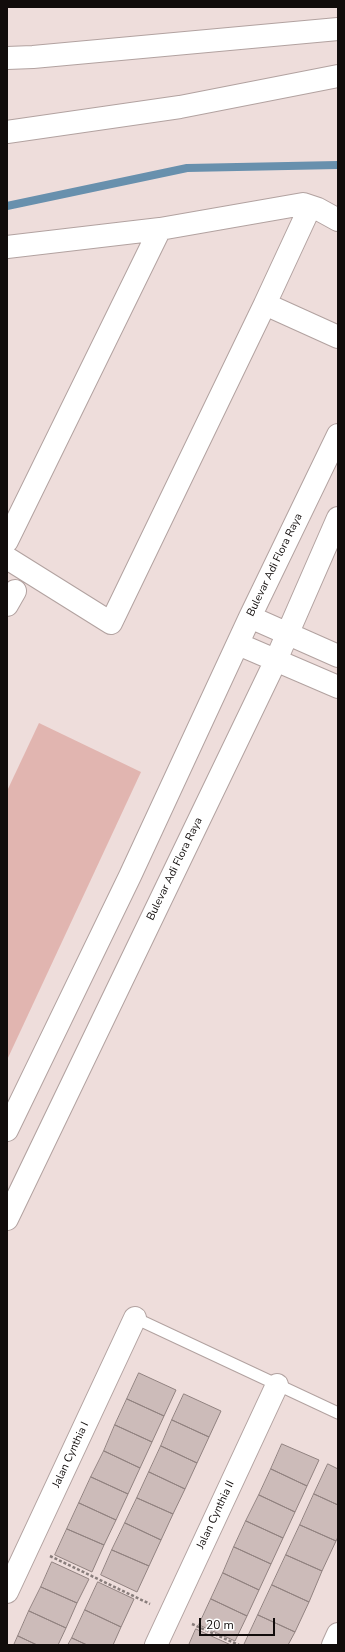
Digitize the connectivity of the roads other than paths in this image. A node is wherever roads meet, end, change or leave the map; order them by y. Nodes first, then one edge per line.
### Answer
1 (338, 29) edge
2 (7, 58) edge
3 (338, 76) edge
4 (7, 132) edge
5 (310, 207) junction
6 (338, 220) edge
7 (160, 229) junction
8 (8, 249) edge
9 (265, 304) junction
10 (338, 337) edge
11 (338, 435) edge
12 (338, 518) edge
13 (7, 541) edge
14 (7, 558) edge
15 (250, 617) junction
16 (286, 633) junction
17 (238, 644) junction
18 (338, 656) edge
19 (276, 660) junction
20 (338, 687) edge
21 (7, 1130) edge
22 (7, 1219) edge
23 (135, 1318) joint
24 (277, 1385) junction
25 (338, 1413) edge
26 (7, 1592) edge
27 (338, 1634) edge
28 (156, 1645) edge
29 (333, 1645) edge

1 - 2 main road
3 - 4 main road
5 - 6 main road
5 - 7 main road
5 - 9 main road
7 - 8 main road
7 - 13 main road
9 - 10 main road
9 - 14 main road
11 - 15 main road, Bulevar Adi Flora Raya
12 - 16 main road, Bulevar Adi Flora Raya
15 - 16 main road
15 - 17 main road, Bulevar Adi Flora Raya
16 - 18 main road
16 - 19 main road, Bulevar Adi Flora Raya
17 - 19 main road
17 - 21 main road, Bulevar Adi Flora Raya
19 - 20 main road
19 - 22 main road, Bulevar Adi Flora Raya
23 - 24 lane
23 - 26 main road, Jalan Cynthia I
24 - 25 lane
24 - 28 main road, Jalan Cynthia II
27 - 29 main road

